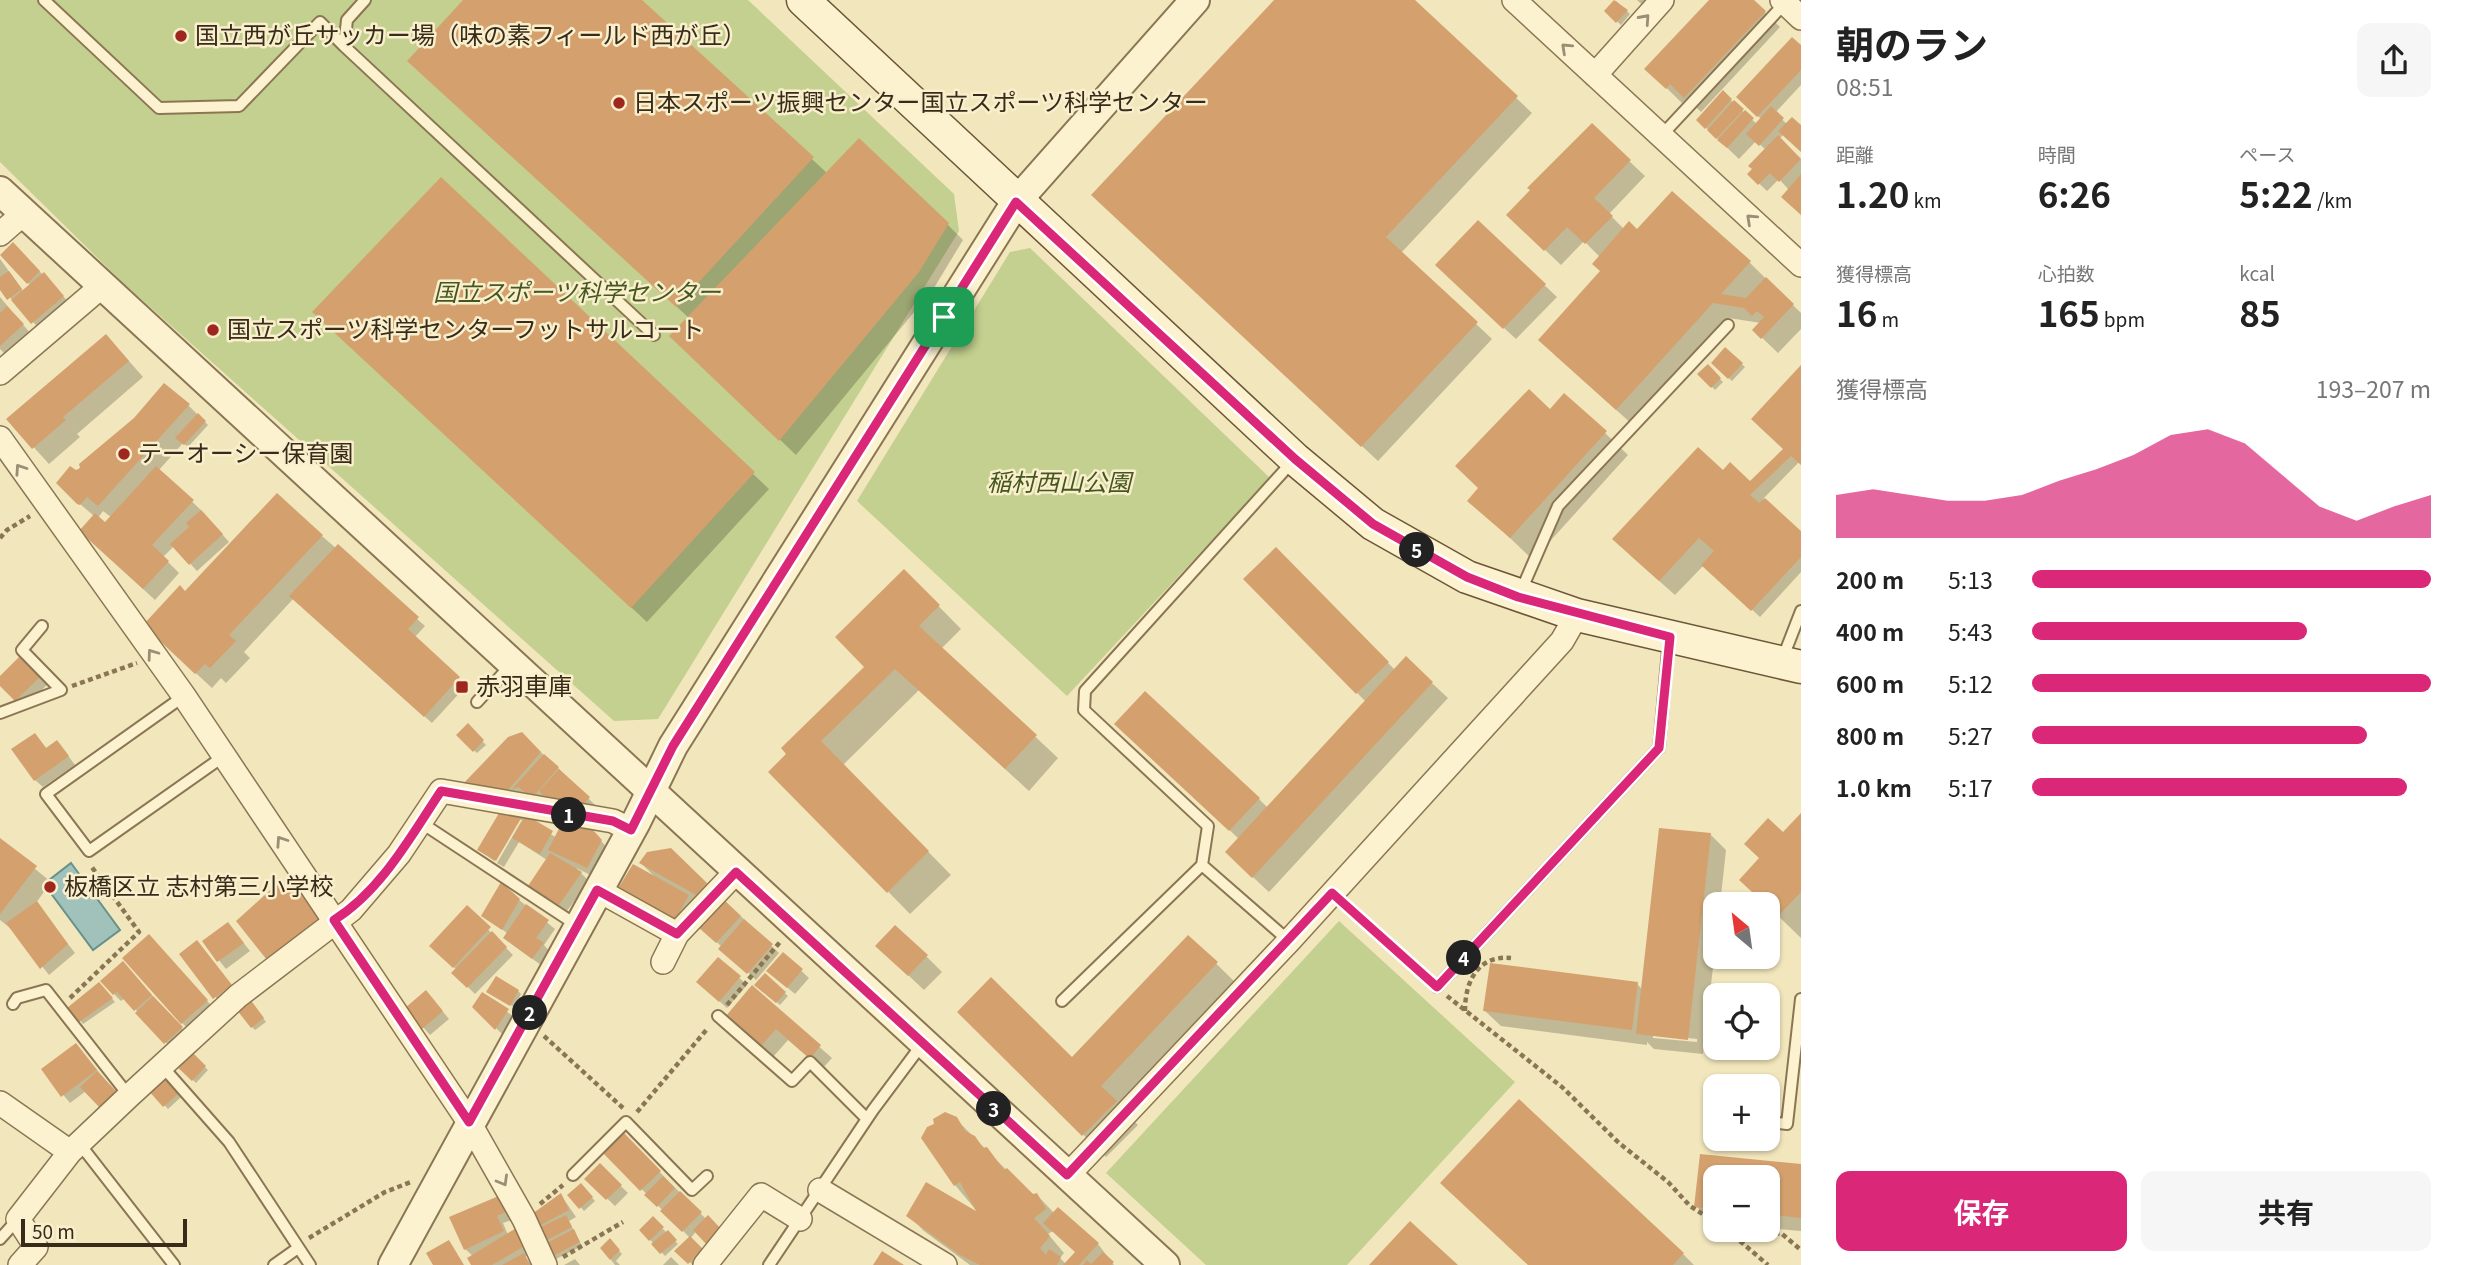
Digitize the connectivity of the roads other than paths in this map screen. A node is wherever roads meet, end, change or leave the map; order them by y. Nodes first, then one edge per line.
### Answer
1 (44, 0) edge
2 (365, 0) edge
3 (803, 0) edge
4 (1195, 0) edge
5 (1514, 0) edge
6 (1662, 0) edge
7 (1789, 7) edge
8 (344, 46) junction
9 (1595, 75) junction
10 (1661, 136) junction
11 (0, 191) edge
12 (1016, 202) junction
13 (24, 213) junction
14 (0, 234) edge
15 (1801, 265) edge
16 (102, 286) junction
17 (1728, 325) dead end
18 (654, 335) dead end
19 (0, 373) edge
20 (1, 443) edge
21 (1295, 459) junction
22 (1518, 597) junction
23 (1801, 611) edge
24 (1577, 615) junction
25 (42, 626) dead end
26 (1670, 637) junction
27 (511, 665) junction
28 (1791, 665) edge
29 (184, 696) junction
30 (477, 702) dead end
31 (0, 713) edge
32 (224, 756) junction
33 (651, 790) junction
34 (421, 822) junction
35 (631, 830) junction
36 (1202, 865) junction
37 (736, 872) junction
38 (597, 890) junction
39 (334, 920) junction
40 (578, 926) junction
41 (677, 934) junction
42 (1289, 941) junction
43 (663, 962) dead end
44 (1437, 987) road end
45 (1801, 999) edge
46 (1062, 1001) dead end
47 (13, 1004) dead end
48 (718, 1016) road end
49 (923, 1043) junction
50 (162, 1066) junction
51 (129, 1096) junction
52 (0, 1103) edge
53 (867, 1119) junction
54 (469, 1122) junction
55 (1780, 1123) edge
56 (74, 1147) junction
57 (573, 1175) road end
58 (1067, 1175) junction
59 (707, 1176) dead end
60 (820, 1190) junction
61 (18, 1219) junction
62 (800, 1219) junction
63 (0, 1239) edge
64 (298, 1248) junction
65 (551, 1262) edge
66 (20, 1265) edge
67 (174, 1265) edge
68 (274, 1265) edge
69 (310, 1265) edge
70 (393, 1265) edge
71 (705, 1265) edge
72 (769, 1265) edge
73 (945, 1265) edge
74 (1165, 1265) edge

1 - 8 lane
2 - 8 lane
3 - 12 main road
4 - 12 street
9 -> 5 street
9 -> 6 street
7 - 10 lane
8 - 18 lane
9 - 10 street
15 -> 10 street
11 - 13 street
12 - 21 main road
12 - 33 street
13 - 14 street
13 - 16 street
16 - 19 street
16 - 27 street
17 - 22 lane
29 -> 20 street
21 - 22 main road
21 - 36 lane
22 - 24 main road
23 - 28 lane
24 - 26 main road
24 - 42 street
25 - 31 lane
26 - 28 main road
26 - 44 lane
27 - 30 lane
27 - 33 street
29 - 32 street
29 - 32 lane
39 -> 32 street
33 - 35 street
33 - 37 street
34 - 35 street
34 - 39 street
34 - 40 lane
35 - 38 street
36 - 42 lane
36 - 46 lane
37 - 41 street
37 - 49 street
38 - 40 street
38 - 41 street
39 - 50 street
39 - 54 street
40 - 54 street
41 - 43 street
42 - 58 street
45 - 55 lane
47 - 51 lane
48 - 53 lane
49 - 53 lane
49 - 58 street
50 - 51 street
50 - 64 lane
51 - 56 street
52 - 56 street
53 - 60 lane
54 -> 65 street
54 - 70 street
56 - 61 street
56 - 67 lane
57 - 59 lane
58 - 74 street
60 - 62 lane
60 - 73 street
61 - 63 lane
61 - 66 street
62 - 71 street
62 - 72 lane
64 - 68 lane
64 - 69 lane

